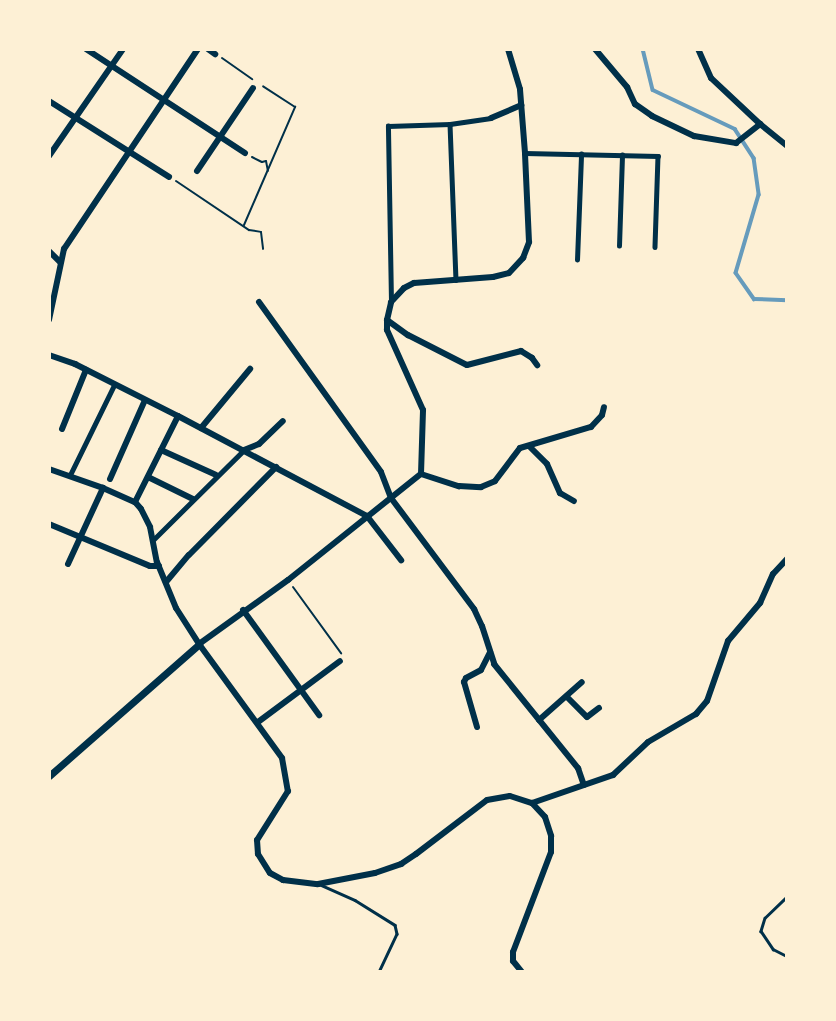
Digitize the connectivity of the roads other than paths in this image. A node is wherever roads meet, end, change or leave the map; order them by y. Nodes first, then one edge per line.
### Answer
1 (86, 49) edge
2 (123, 49) edge
3 (198, 49) edge
4 (208, 49) edge
5 (508, 49) edge
6 (595, 49) edge
7 (698, 49) edge
8 (215, 54) road end
9 (112, 66) junction
10 (253, 88) dead end
11 (164, 99) junction
12 (49, 101) edge
13 (521, 106) junction
14 (77, 118) junction
15 (491, 118) joint
16 (450, 124) junction
17 (760, 124) junction
18 (218, 137) junction
19 (787, 146) edge
20 (128, 151) junction
21 (245, 153) road end
22 (525, 153) junction
23 (581, 154) junction
24 (622, 155) junction
25 (49, 156) edge
26 (197, 171) dead end
27 (169, 177) road end
28 (619, 246) dead end
29 (656, 247) dead end
30 (49, 250) edge
31 (49, 258) edge
32 (577, 260) dead end
33 (60, 262) junction
34 (456, 280) junction
35 (259, 302) dead end
36 (391, 302) junction
37 (49, 320) edge
38 (387, 320) junction
39 (49, 355) edge
40 (537, 365) dead end
41 (250, 369) dead end
42 (86, 370) junction
43 (114, 385) junction
44 (145, 400) junction
45 (604, 407) dead end
46 (178, 416) junction
47 (283, 421) dead end
48 (201, 428) junction
49 (62, 429) dead end
50 (530, 447) junction
51 (161, 450) junction
52 (244, 450) junction
53 (276, 467) junction
54 (49, 469) edge
55 (421, 474) junction
56 (71, 475) junction
57 (216, 475) junction
58 (148, 477) junction
59 (110, 479) dead end
60 (103, 488) junction
61 (391, 498) junction
62 (193, 499) junction
63 (574, 501) dead end
64 (135, 502) junction
65 (367, 516) junction
66 (49, 524) edge
67 (81, 537) junction
68 (154, 539) junction
69 (787, 559) edge
70 (401, 560) dead end
71 (68, 564) dead end
72 (159, 566) junction
73 (166, 582) junction
74 (243, 610) junction
75 (199, 644) junction
76 (490, 652) junction
77 (340, 661) road end
78 (582, 682) dead end
79 (302, 691) junction
80 (567, 697) junction
81 (599, 708) dead end
82 (319, 715) dead end
83 (539, 720) junction
84 (258, 722) junction
85 (477, 727) dead end
86 (49, 776) edge
87 (584, 785) junction
88 (532, 803) junction
89 (318, 884) junction
90 (787, 897) edge
91 (787, 956) edge
92 (379, 972) edge
93 (522, 972) edge

1 - 9 street
2 - 9 street
3 - 11 street
4 - 8 street
5 - 13 street
6 - 17 street
7 - 17 street
9 - 11 street
9 - 14 street
10 - 18 street
11 - 18 street
11 - 20 street
12 - 14 street
13 - 15 street
13 - 22 street
14 - 20 street
14 - 25 street
15 - 16 street
16 - 34 street
16 - 36 street
17 - 19 street
18 - 21 street
18 - 26 street
20 - 27 street
20 - 33 street
22 - 23 street
22 - 34 street
23 - 24 street
23 - 32 street
24 - 28 street
24 - 29 street
30 - 33 street
31 - 33 street
33 - 37 street
34 - 36 street
35 - 61 street
36 - 38 street
38 - 40 street
38 - 55 street
39 - 42 street
41 - 48 street
42 - 43 street
42 - 49 street
43 - 44 street
43 - 56 street
44 - 46 street
44 - 59 street
45 - 50 street
46 - 48 street
46 - 51 street
47 - 52 street
48 - 52 street
50 - 55 street
50 - 63 street
51 - 57 street
51 - 58 street
52 - 53 street
52 - 57 street
53 - 65 street
53 - 73 street
54 - 56 street
55 - 61 street
56 - 60 street
57 - 62 street
58 - 62 street
58 - 64 street
60 - 64 street
60 - 67 street
61 - 65 street
61 - 76 street
62 - 68 street
64 - 68 street
65 - 70 street
65 - 74 street
66 - 67 street
67 - 71 street
67 - 72 street
68 - 72 street
69 - 87 street
72 - 73 street
73 - 75 street
74 - 75 street
74 - 79 street
75 - 84 street
75 - 86 street
76 - 83 street
76 - 85 street
77 - 79 street
78 - 80 street
79 - 82 street
79 - 84 street
80 - 81 street
80 - 83 street
83 - 87 street
84 - 89 street
87 - 88 street
88 - 89 street
88 - 93 street
89 - 92 lane
90 - 91 lane

